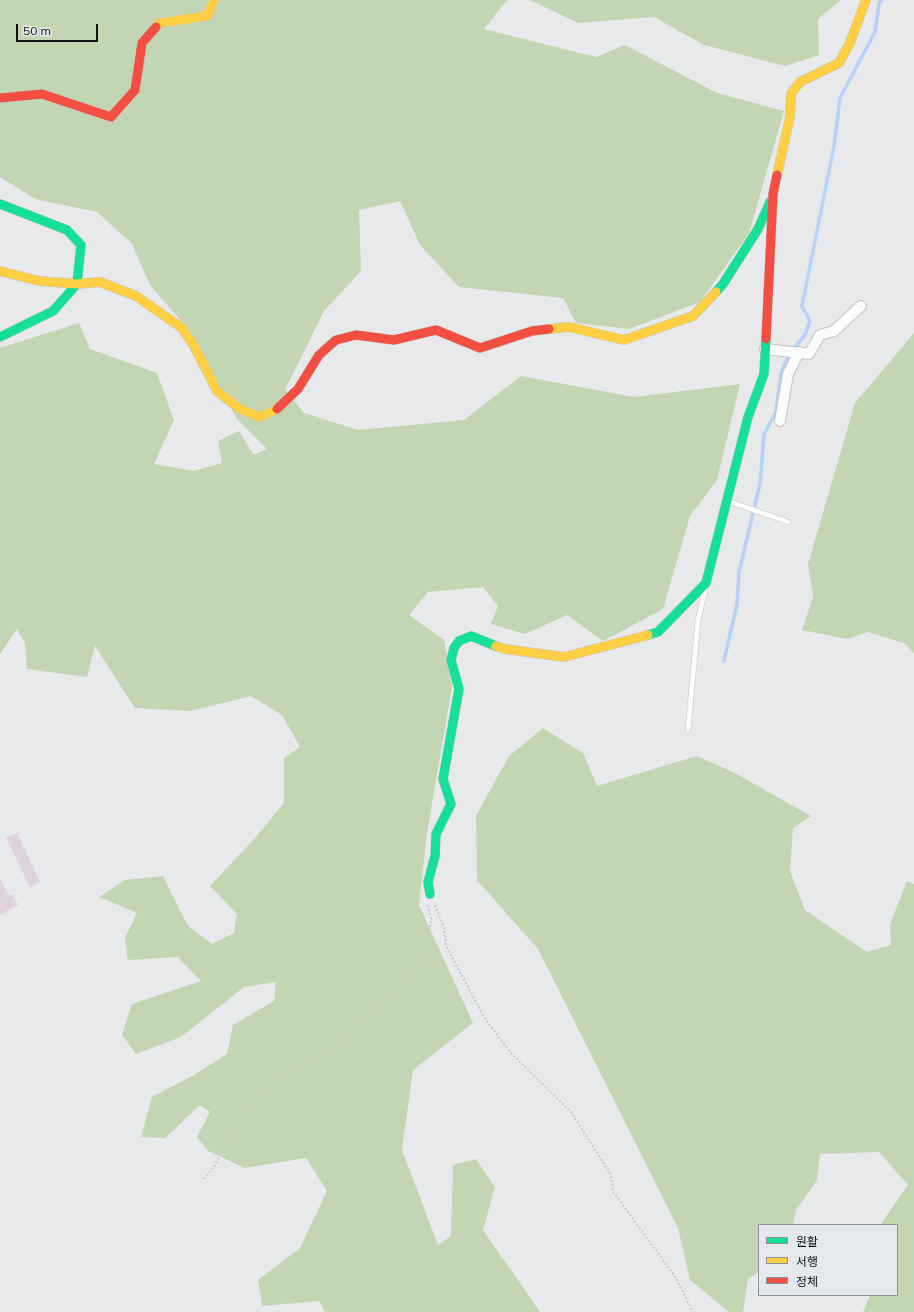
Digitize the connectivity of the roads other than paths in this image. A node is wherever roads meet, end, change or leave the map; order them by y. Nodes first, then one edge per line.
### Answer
1 (214, 0) edge
2 (866, 0) edge
3 (0, 98) edge
4 (773, 194) junction
5 (0, 204) edge
6 (0, 271) edge
7 (77, 284) junction
8 (861, 306) dead end
9 (0, 337) edge
10 (766, 349) junction
11 (799, 352) junction
12 (780, 421) dead end
13 (727, 501) junction
14 (788, 522) dead end
15 (706, 583) junction
16 (688, 730) dead end
17 (430, 894) road end

1 - 3 street
2 - 4 street
4 - 7 street
4 - 10 street
5 - 7 street
6 - 7 street
7 - 9 street
8 - 11 street
10 - 11 street
10 - 13 street
11 - 12 street
13 - 14 lane
13 - 15 street
15 - 16 lane
15 - 17 street

